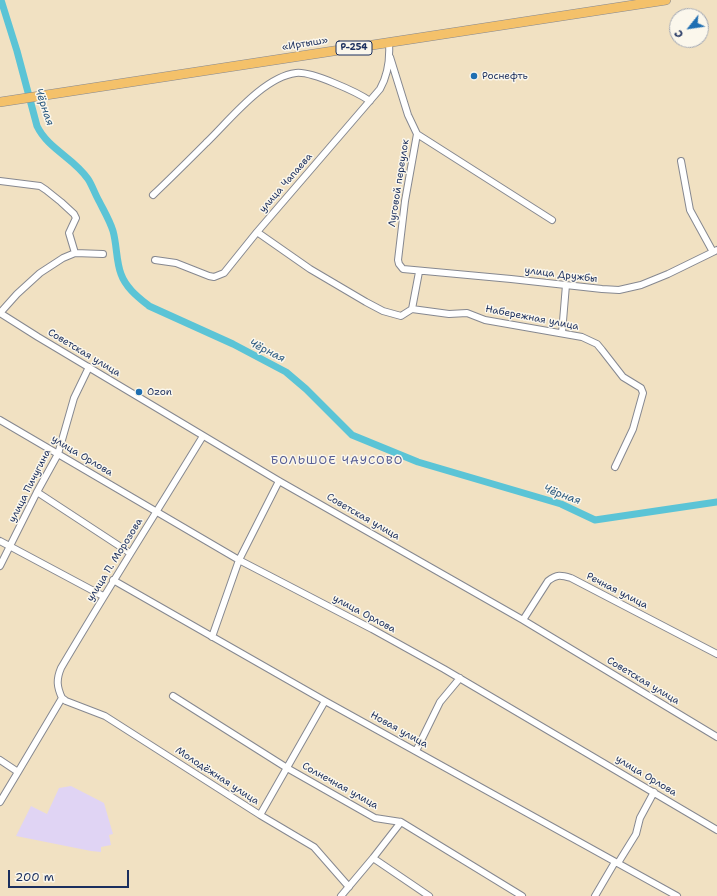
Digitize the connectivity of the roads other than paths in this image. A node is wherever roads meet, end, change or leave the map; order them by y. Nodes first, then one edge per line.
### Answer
1 (666, 0) edge
2 (389, 43) junction
3 (390, 57) junction
4 (370, 100) junction
5 (0, 102) edge
6 (417, 134) junction
7 (681, 161) dead end
8 (0, 182) edge
9 (153, 195) dead end
10 (552, 220) dead end
11 (257, 232) junction
12 (715, 251) edge
13 (75, 253) junction
14 (103, 254) dead end
15 (155, 260) dead end
16 (401, 267) joint
17 (419, 272) junction
18 (566, 285) junction
19 (412, 310) junction
20 (0, 313) edge
21 (562, 333) junction
22 (89, 367) junction
23 (0, 420) edge
24 (203, 436) junction
25 (58, 454) junction
26 (615, 467) dead end
27 (279, 481) junction
28 (37, 492) junction
29 (156, 512) junction
30 (0, 541) edge
31 (11, 546) junction
32 (130, 553) junction
33 (239, 560) junction
34 (0, 566) edge
35 (113, 580) junction
36 (103, 596) junction
37 (522, 620) junction
38 (212, 637) junction
39 (717, 654) edge
40 (460, 678) junction
41 (173, 696) dead end
42 (62, 698) junction
43 (325, 701) junction
44 (717, 736) edge
45 (416, 751) junction
46 (0, 760) edge
47 (287, 768) junction
48 (18, 772) junction
49 (654, 792) junction
50 (0, 802) edge
51 (260, 815) junction
52 (401, 822) junction
53 (717, 830) edge
54 (373, 858) junction
55 (617, 862) junction
56 (349, 887) junction
57 (341, 896) edge
58 (429, 896) edge
59 (522, 896) edge
60 (595, 896) edge
61 (677, 896) edge

1 - 2 highway, «Иртыш» / Р-254
2 - 3 street, улица Чапаева
2 - 5 highway, «Иртыш» / Р-254
3 - 4 street, улица Чапаева
3 - 6 street, Луговой переулок
4 - 9 street
4 - 11 street, улица Чапаева
6 - 10 street
6 - 16 street, Луговой переулок
7 - 12 street
8 - 13 street
11 - 15 street, улица Чапаева
11 - 19 street, Набережная улица
12 - 18 street, улица Дружбы
13 - 14 street
13 - 20 street
16 - 17 street, улица Дружбы
17 - 18 street, улица Дружбы
17 - 19 street
18 - 21 street
19 - 21 street, Набережная улица
20 - 22 street, Советская улица
21 - 26 street, Набережная улица
22 - 24 street, Советская улица
22 - 25 street, улица Пичугина
23 - 25 street, улица Орлова
24 - 27 street, Советская улица
24 - 29 street, улица П. Морозова
25 - 28 street, улица Пичугина
25 - 29 street, улица Орлова
27 - 33 street
27 - 37 street, Советская улица
28 - 31 street, улица Пичугина
28 - 32 street
29 - 32 street, улица П. Морозова
29 - 33 street, улица Орлова
30 - 31 street
31 - 34 street, улица Пичугина
31 - 36 street
32 - 35 street, улица П. Морозова
33 - 38 street
33 - 40 street, улица Орлова
35 - 36 street, улица П. Морозова
35 - 38 street, Новая улица
36 - 42 street, улица П. Морозова
37 - 39 street, Речная улица
37 - 44 street, Советская улица
38 - 43 street, Новая улица
40 - 45 street
40 - 49 street, улица Орлова
41 - 47 street, Солнечная улица
42 - 48 street
42 - 51 street, Молодёжная улица
43 - 45 street, Новая улица
43 - 47 street
45 - 55 street, Новая улица
46 - 48 street
47 - 51 street
47 - 52 street, Солнечная улица
48 - 50 street
49 - 53 street, улица Орлова
49 - 55 street
51 - 56 street, Молодёжная улица
52 - 54 street
52 - 59 street, Солнечная улица
54 - 56 street
54 - 58 street
55 - 60 street
55 - 61 street, Новая улица
56 - 57 street

